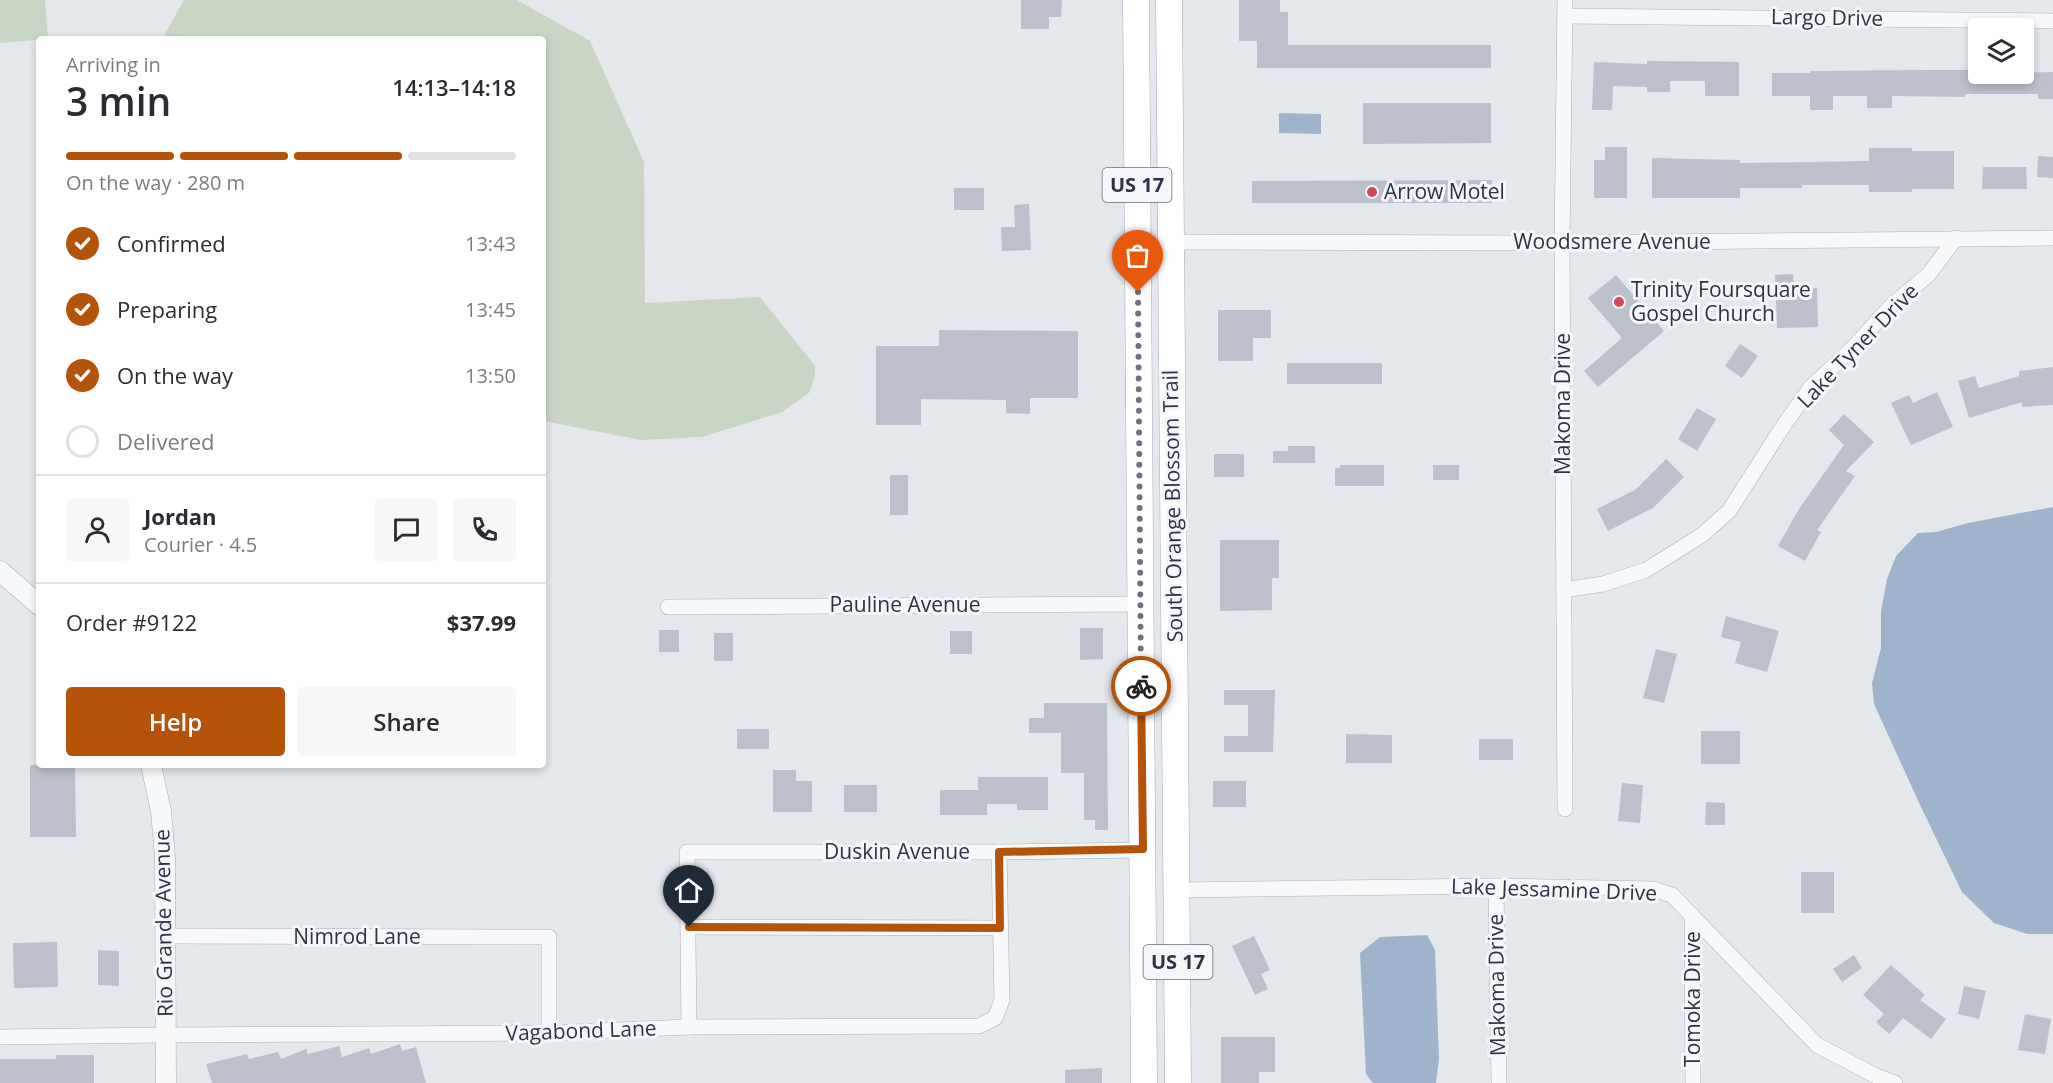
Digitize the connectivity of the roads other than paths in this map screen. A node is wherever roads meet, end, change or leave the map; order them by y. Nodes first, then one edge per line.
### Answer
1 (1136, 0) edge
2 (1169, 0) edge
3 (1565, 8) edge
4 (2053, 21) edge
5 (1956, 238) junction
6 (2053, 238) edge
7 (1170, 242) junction
8 (1562, 243) junction
9 (1140, 526) junction
10 (0, 571) edge
11 (1174, 572) junction
12 (1564, 590) junction
13 (36, 603) edge
14 (1141, 604) junction
15 (668, 607) dead end
16 (1175, 656) junction
17 (152, 768) edge
18 (1566, 809) dead end
19 (1143, 849) junction
20 (999, 852) junction
21 (1496, 886) junction
22 (1177, 890) junction
23 (1692, 915) junction
24 (689, 927) junction
25 (1000, 928) junction
26 (165, 936) junction
27 (689, 1027) junction
28 (549, 1033) junction
29 (166, 1035) junction
30 (0, 1037) edge
31 (166, 1083) edge
32 (1144, 1083) edge
33 (1178, 1083) edge
34 (1499, 1083) edge
35 (1694, 1083) edge
36 (1895, 1083) edge

1 - 9 main road, South Orange Blossom Trail / US 17
2 - 7 main road, South Orange Blossom Trail / US 17
3 - 4 street, Largo Drive
3 - 8 street, Makoma Drive
5 - 6 street, Woodsmere Avenue
5 - 8 street, Woodsmere Avenue
5 - 12 street, Lake Tyner Drive
7 - 8 street, Woodsmere Avenue
7 - 11 main road, South Orange Blossom Trail / US 17
8 - 12 street, Makoma Drive
9 - 11 main road
9 - 14 main road, South Orange Blossom Trail / US 17
10 - 13 street
11 - 16 main road, South Orange Blossom Trail / US 17
12 - 18 street, Makoma Drive
14 - 15 street, Pauline Avenue
14 - 16 main road
14 - 19 main road, South Orange Blossom Trail / US 17
16 - 22 main road, South Orange Blossom Trail / US 17
17 - 26 street, Rio Grande Avenue
19 - 20 street, Duskin Avenue
19 - 32 main road, South Orange Blossom Trail / US 17
20 - 24 street, Duskin Avenue
20 - 25 street
21 - 22 street, Lake Jessamine Drive
21 - 23 street, Lake Jessamine Drive
21 - 34 street, Makoma Drive
22 - 33 main road, South Orange Blossom Trail / US 17
23 - 35 street, Tomoka Drive
23 - 36 street, Lake Jessamine Drive
24 - 25 street
24 - 27 street
25 - 27 street, Vagabond Lane
26 - 28 street, Nimrod Lane
26 - 29 street, Rio Grande Avenue
27 - 28 street, Vagabond Lane
28 - 29 street, Vagabond Lane
29 - 30 street, Vagabond Lane
29 - 31 street, Rio Grande Avenue

